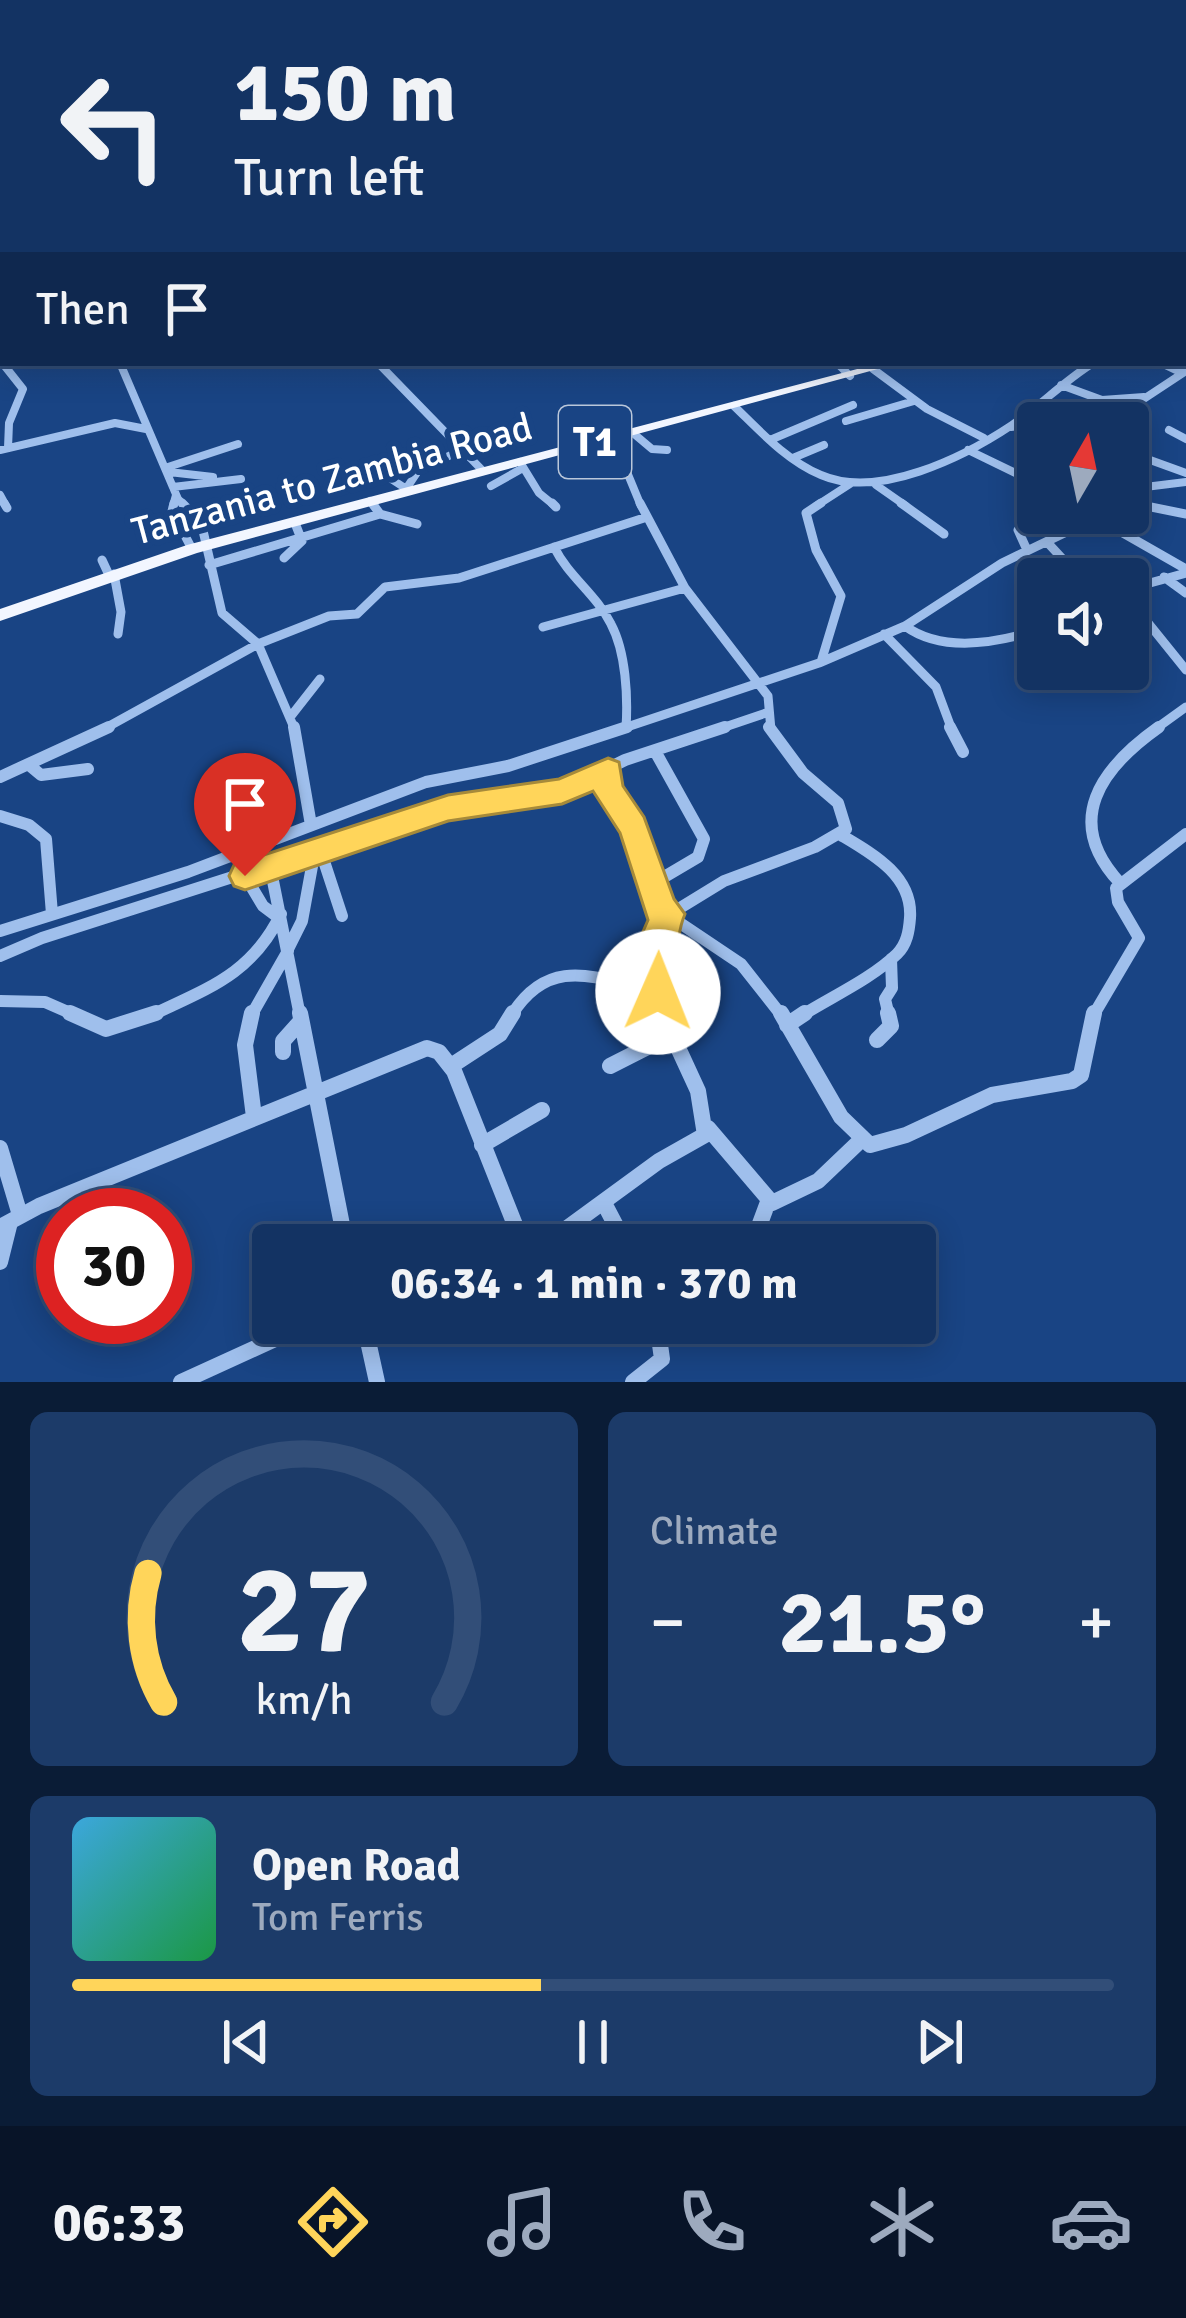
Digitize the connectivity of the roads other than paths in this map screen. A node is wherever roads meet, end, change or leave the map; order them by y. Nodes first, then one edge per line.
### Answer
1 (5, 366) edge
2 (121, 366) edge
3 (381, 366) edge
4 (884, 366) edge
5 (1088, 366) edge
6 (873, 369) junction
7 (849, 370) edge
8 (1184, 372) edge
9 (1060, 385) junction
10 (1144, 397) junction
11 (914, 401) junction
12 (1037, 402) edge
13 (1137, 402) edge
14 (853, 404) dead end
15 (734, 406) junction
16 (1017, 419) edge
17 (846, 421) dead end
18 (1017, 426) edge
19 (1008, 427) junction
20 (146, 429) junction
21 (1169, 430) dead end
22 (633, 433) junction
23 (613, 438) junction
24 (984, 438) junction
25 (1186, 439) edge
26 (770, 440) junction
27 (238, 443) dead end
28 (824, 445) dead end
29 (577, 447) junction
30 (4, 449) edge
31 (461, 450) junction
32 (667, 450) dead end
33 (968, 450) junction
34 (793, 458) junction
35 (1149, 461) edge
36 (522, 465) junction
37 (168, 470) junction
38 (573, 472) dead end
39 (1017, 473) edge
40 (385, 475) dead end
41 (1186, 478) edge
42 (241, 479) dead end
43 (487, 479) junction
44 (220, 480) junction
45 (850, 484) junction
46 (876, 485) junction
47 (1149, 486) edge
48 (405, 490) junction
49 (175, 491) junction
50 (0, 495) edge
51 (375, 507) junction
52 (556, 507) dead end
53 (7, 508) dead end
54 (1149, 510) edge
55 (1186, 514) edge
56 (644, 518) junction
57 (417, 524) dead end
58 (298, 530) junction
59 (944, 534) dead end
60 (1020, 534) edge
61 (1061, 534) edge
62 (1130, 534) edge
63 (1047, 542) junction
64 (554, 547) junction
65 (199, 548) junction
66 (1027, 550) junction
67 (284, 558) dead end
68 (1062, 558) edge
69 (209, 565) junction
70 (109, 570) junction
71 (1186, 571) edge
72 (1164, 577) junction
73 (1149, 582) edge
74 (685, 588) junction
75 (1186, 593) edge
76 (604, 610) junction
77 (0, 615) edge
78 (1149, 624) edge
79 (905, 626) junction
80 (543, 627) dead end
81 (118, 634) dead end
82 (884, 634) junction
83 (1017, 636) edge
84 (258, 644) junction
85 (1169, 649) junction
86 (1186, 655) edge
87 (820, 662) junction
88 (1186, 670) edge
89 (320, 680) dead end
90 (755, 681) junction
91 (1186, 707) edge
92 (766, 713) junction
93 (291, 716) junction
94 (626, 728) junction
95 (655, 752) junction
96 (963, 752) dead end
97 (28, 764) junction
98 (88, 769) dead end
99 (608, 770) junction
100 (0, 777) edge
101 (0, 816) edge
102 (311, 825) junction
103 (1186, 834) edge
104 (841, 835) junction
105 (318, 850) junction
106 (269, 866) junction
107 (245, 876) junction
108 (654, 883) junction
109 (1120, 883) junction
110 (52, 914) junction
111 (668, 914) junction
112 (280, 916) junction
113 (342, 916) dead end
114 (0, 931) edge
115 (288, 950) junction
116 (0, 956) edge
117 (891, 958) junction
118 (658, 992) junction
119 (0, 1001) edge
120 (300, 1022) junction
121 (787, 1025) junction
122 (670, 1035) junction
123 (877, 1040) dead end
124 (283, 1052) dead end
125 (451, 1066) junction
126 (610, 1066) dead end
127 (315, 1092) junction
128 (542, 1110) dead end
129 (254, 1117) junction
130 (708, 1128) junction
131 (861, 1140) junction
132 (482, 1144) junction
133 (0, 1148) edge
134 (769, 1202) junction
135 (605, 1205) junction
136 (10, 1221) edge
137 (342, 1224) edge
138 (514, 1224) edge
139 (576, 1224) edge
140 (615, 1224) edge
141 (760, 1224) edge
142 (0, 1262) edge
143 (271, 1344) edge
144 (369, 1344) edge
145 (662, 1344) edge
146 (215, 1374) edge
147 (182, 1382) edge
148 (377, 1382) edge
149 (633, 1382) edge

1 - 30 street
2 - 20 street
3 - 31 street
4 - 6 highway, Tanzania to Zambia Road / T1
5 - 9 street
6 - 7 highway, Tanzania to Zambia Road / T1
6 - 11 street
7 - 15 highway, Tanzania to Zambia Road / T1
8 - 10 street
9 - 10 street
9 - 12 street
10 - 13 street
11 - 17 street
11 - 24 street
14 - 26 street
15 - 22 highway, Tanzania to Zambia Road / T1
15 - 26 street
16 - 19 street
18 - 19 street
19 - 24 street
20 - 30 street
20 - 37 street
21 - 25 street
22 - 23 highway, Tanzania to Zambia Road / T1
22 - 32 street
23 - 29 highway, Tanzania to Zambia Road / T1
23 - 56 street
24 - 33 street
26 - 34 street
27 - 37 street
28 - 34 street
29 - 36 highway, Tanzania to Zambia Road / T1
29 - 38 street
31 - 43 street
31 - 48 street
33 - 39 street
33 - 46 street
34 - 45 street
35 - 41 street
36 - 43 highway, Tanzania to Zambia Road / T1
36 - 52 street
37 - 44 street
37 - 49 street
40 - 48 street
41 - 47 street
42 - 44 street
43 - 48 highway, Tanzania to Zambia Road / T1
44 - 49 street
45 - 46 street
45 - 87 street
46 - 59 street
48 - 51 highway, Tanzania to Zambia Road / T1
49 - 65 street
49 - 65 street
50 - 53 street
51 - 57 street
51 - 58 highway, Tanzania to Zambia Road / T1
54 - 55 street
56 - 64 street
56 - 74 street
58 - 65 highway, Tanzania to Zambia Road / T1
58 - 67 street
58 - 69 street
60 - 66 street
61 - 63 street
62 - 71 street
63 - 66 street
63 - 68 street
64 - 76 street
64 - 84 street
65 - 69 street
65 - 70 highway, Tanzania to Zambia Road / T1
66 - 79 street
69 - 84 street
70 - 77 highway, Tanzania to Zambia Road / T1
70 - 81 street
71 - 72 street
72 - 73 street
72 - 75 street
74 - 76 street
74 - 90 street
76 - 80 street
76 - 94 street
78 - 85 street
79 - 82 street
79 - 83 street
82 - 87 street
82 - 96 street
84 - 93 street
84 - 97 street
85 - 86 street
85 - 88 street
87 - 90 street
89 - 93 street
90 - 92 street
90 - 94 street
91 - 109 street
92 - 95 street
92 - 104 street
93 - 102 street
94 - 102 street
95 - 99 street
95 - 108 street
97 - 98 street
97 - 100 street
99 - 105 street
99 - 108 street
101 - 110 street
102 - 110 street
103 - 109 street
104 - 111 street
104 - 117 street
105 - 106 street
105 - 113 street
105 - 115 street
106 - 107 street
106 - 112 street
107 - 112 street
107 - 116 street
108 - 111 street
109 - 131 street
110 - 114 street
111 - 118 street
111 - 121 street
112 - 115 street
112 - 119 street
115 - 120 street
115 - 129 street
117 - 121 street
117 - 123 street
118 - 122 street
118 - 125 street
120 - 124 street
120 - 127 street
121 - 131 street
122 - 126 street
122 - 130 street
125 - 127 street
125 - 132 street
127 - 129 street
127 - 137 street
128 - 132 street
129 - 136 street
130 - 134 street
130 - 135 street
131 - 134 street
132 - 138 street
133 - 136 street
134 - 141 street
135 - 139 street
135 - 140 street
136 - 142 street
143 - 146 street
144 - 148 street
145 - 149 street
146 - 147 street

